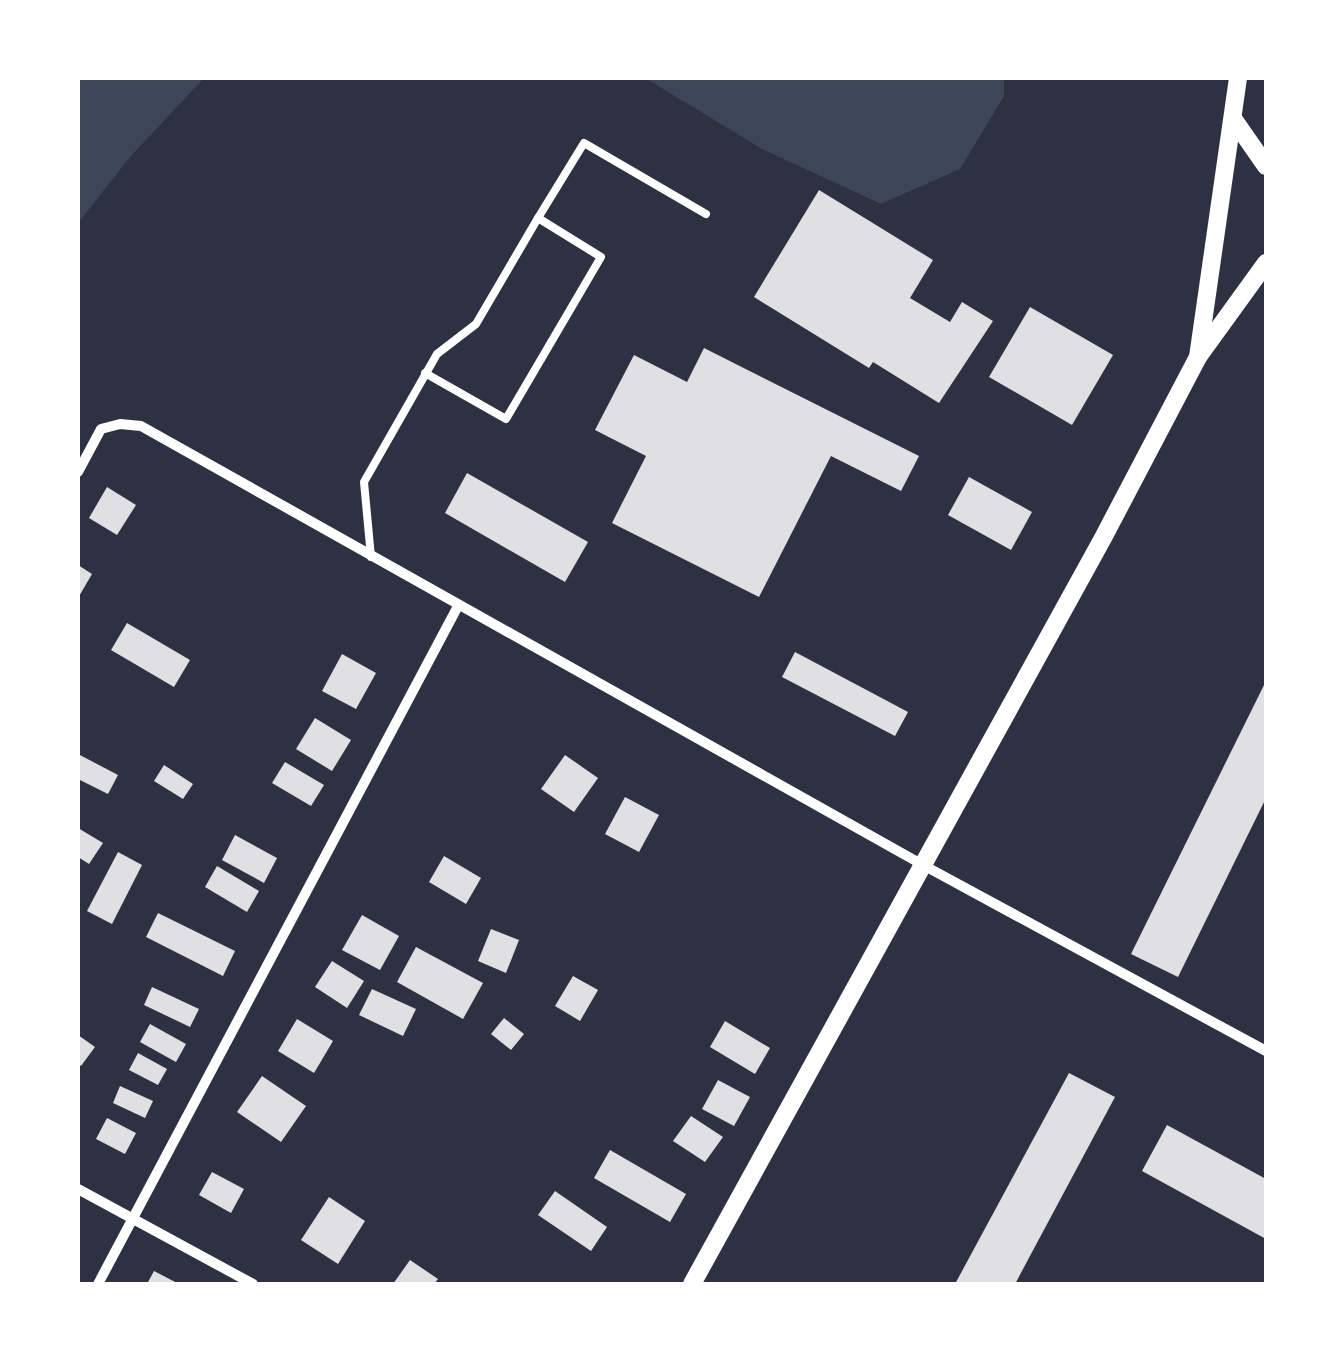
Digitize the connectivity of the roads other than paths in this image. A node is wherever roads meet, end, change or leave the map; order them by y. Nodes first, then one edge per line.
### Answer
1 (1238, 78) edge
2 (1234, 120) junction
3 (1266, 166) edge
4 (706, 214) dead end
5 (538, 218) junction
6 (1266, 263) edge
7 (1198, 357) junction
8 (425, 373) junction
9 (78, 472) edge
10 (371, 557) junction
11 (458, 606) junction
12 (923, 865) junction
13 (1266, 1051) edge
14 (78, 1189) edge
15 (134, 1220) junction
16 (98, 1284) edge
17 (253, 1284) edge
18 (692, 1284) edge

1 - 2 street
2 - 3 street
2 - 7 street
4 - 5 lane
5 - 8 lane
5 - 8 lane
6 - 7 street
7 - 12 street
8 - 10 lane
9 - 10 street
10 - 11 street
11 - 12 street
11 - 15 street
12 - 13 street
12 - 18 street
14 - 15 street
15 - 16 street
15 - 17 street

